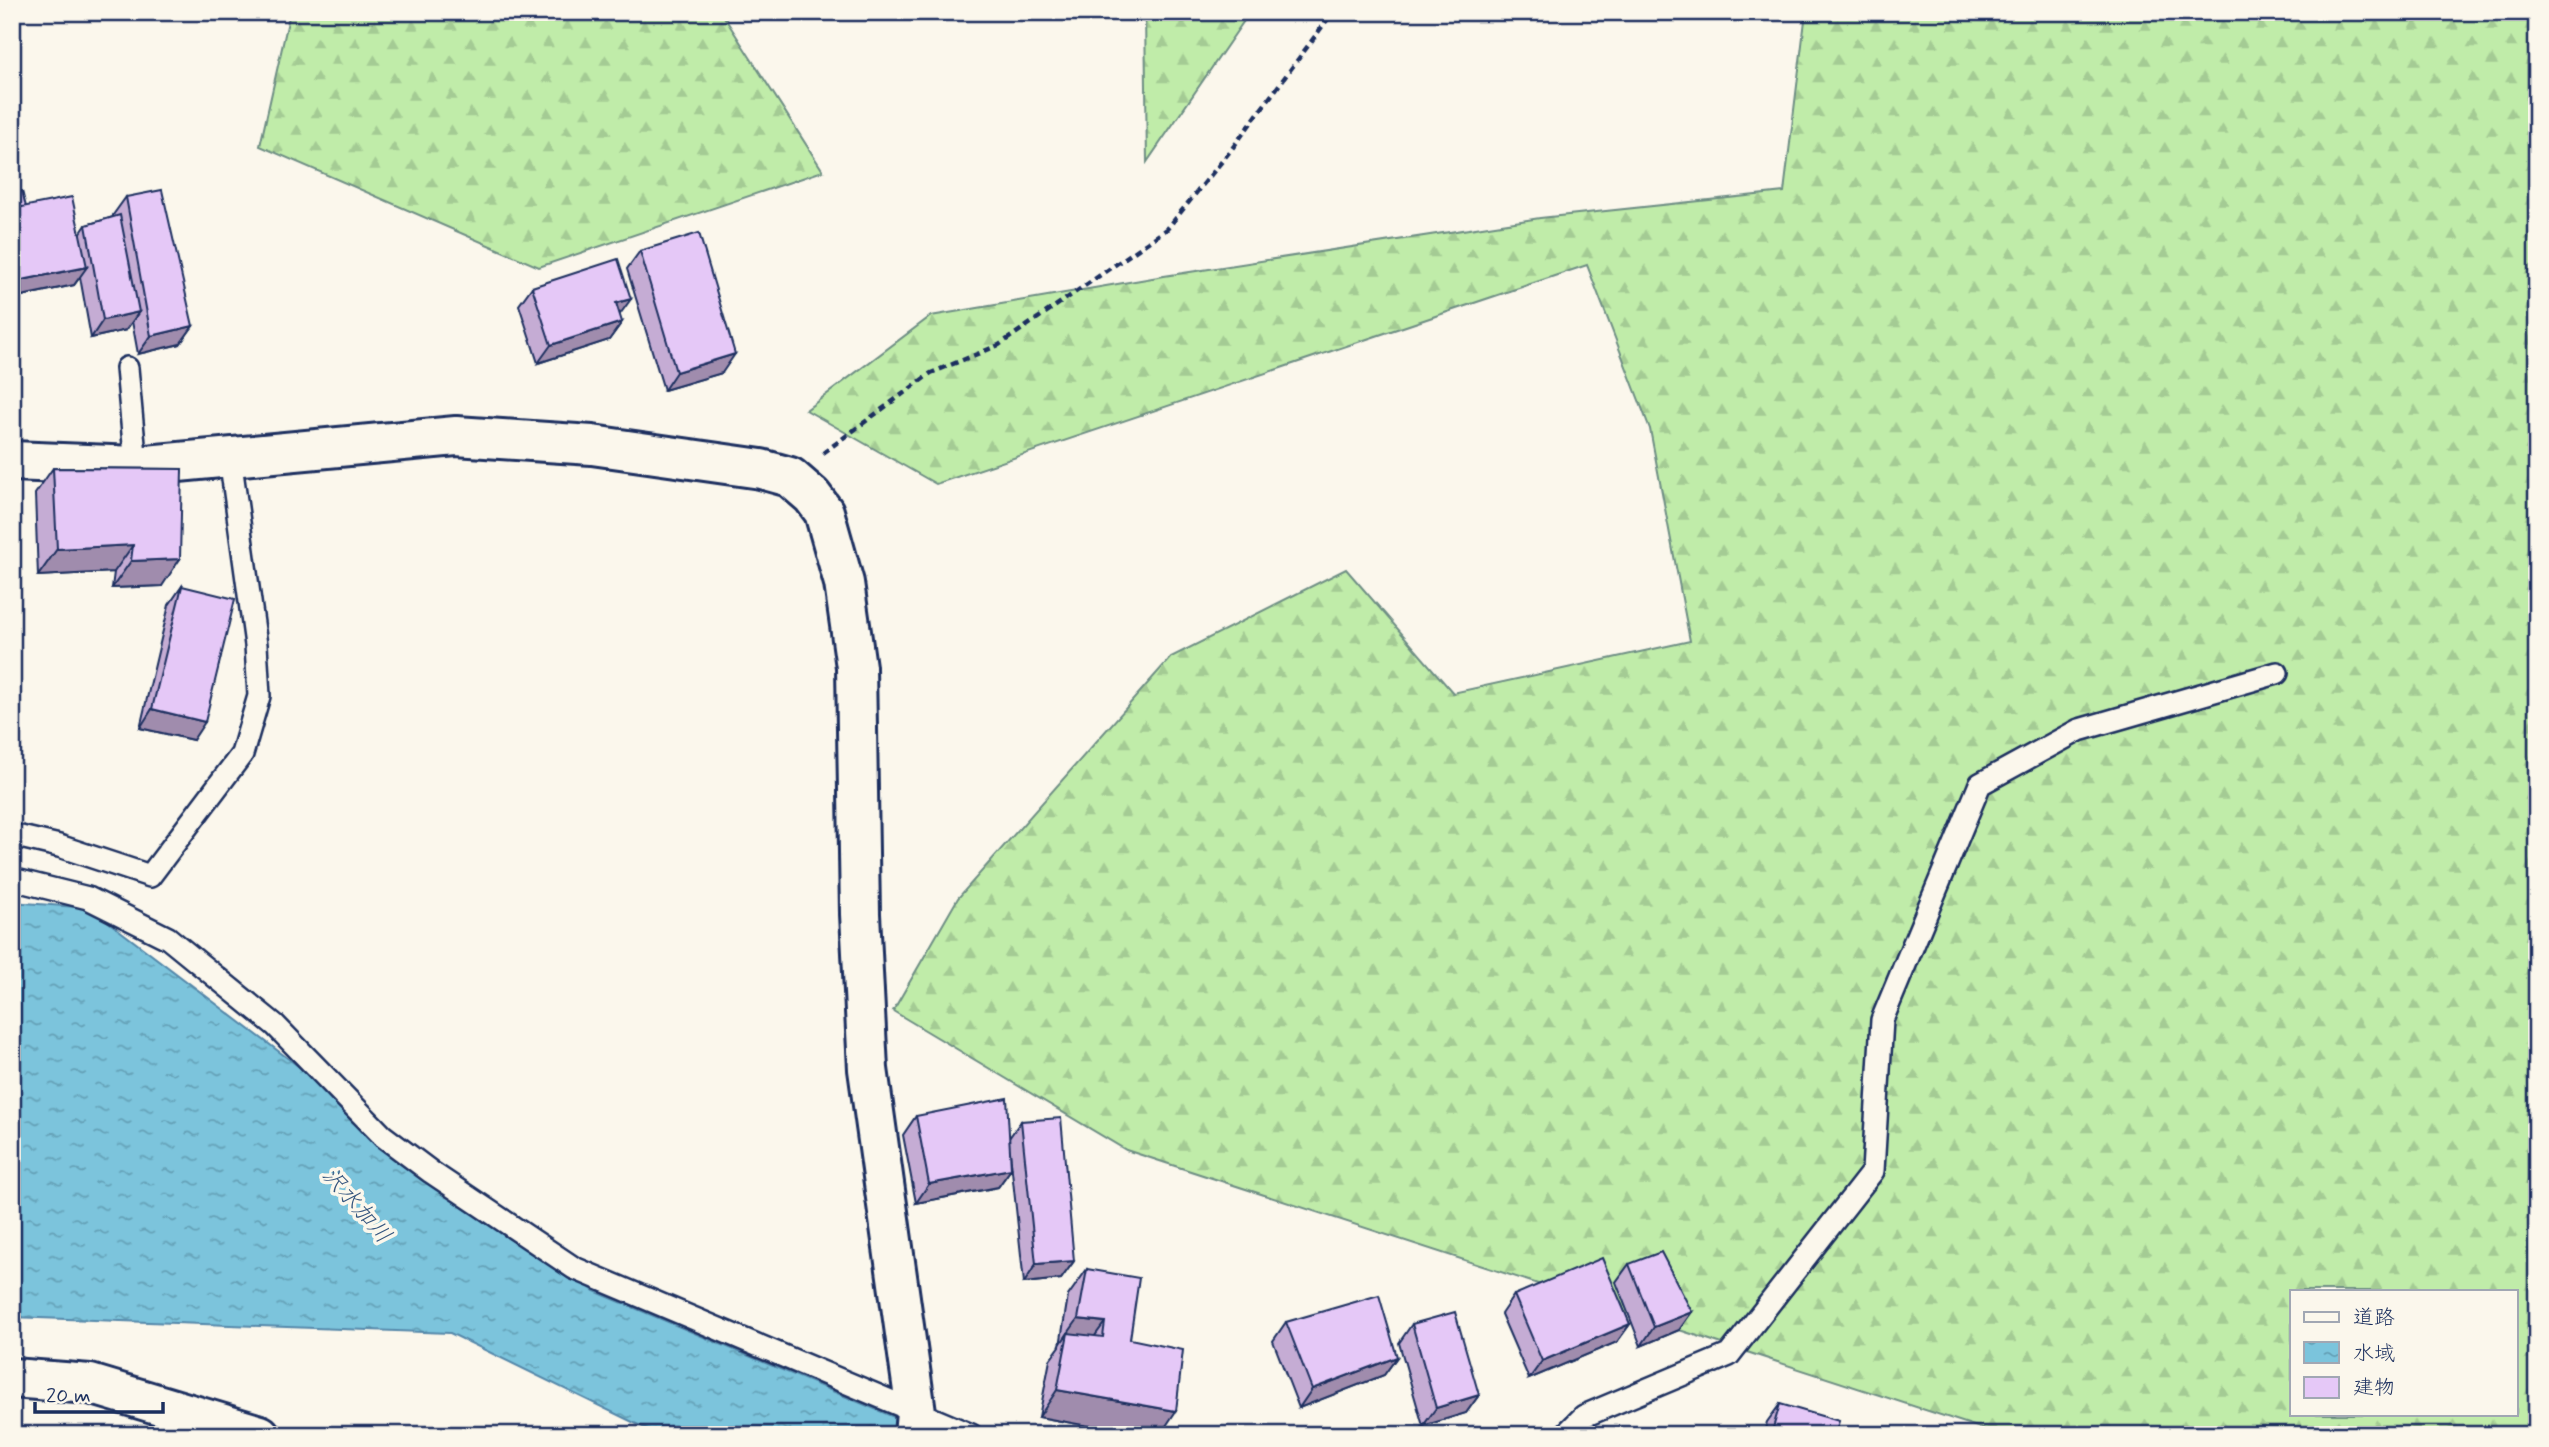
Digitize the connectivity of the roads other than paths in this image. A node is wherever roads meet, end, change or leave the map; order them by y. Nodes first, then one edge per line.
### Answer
1 (127, 368) dead end
2 (230, 457) junction
3 (12, 461) edge
4 (136, 466) junction
5 (2277, 673) dead end
6 (12, 835) edge
7 (12, 879) edge
8 (12, 1378) edge
9 (915, 1421) edge
10 (260, 1435) edge
11 (971, 1435) edge
12 (1565, 1435) edge

1 - 4 lane
2 - 4 street
2 - 6 lane
2 - 9 street
3 - 4 street
5 - 12 lane
7 - 9 lane
8 - 10 street
9 - 11 lane

